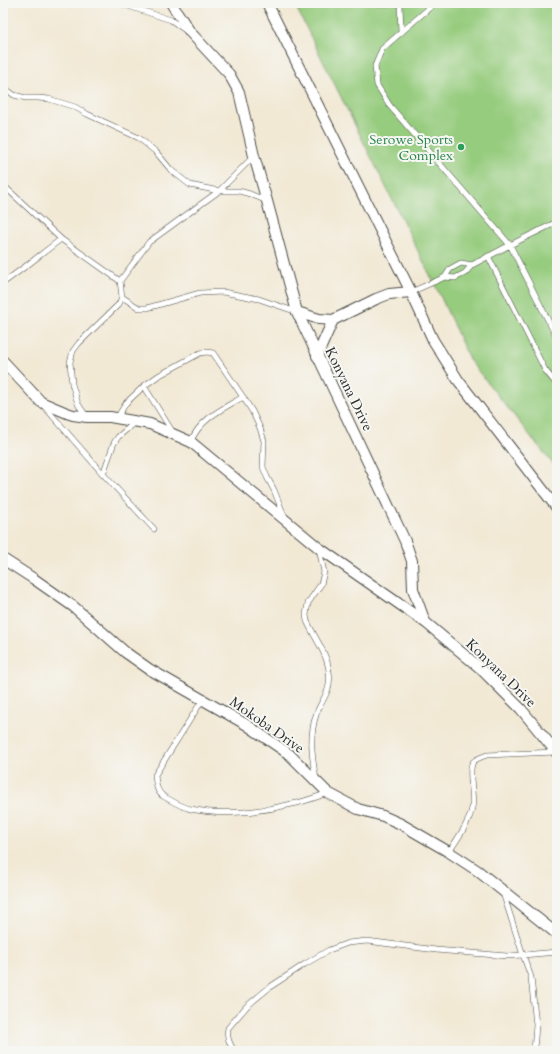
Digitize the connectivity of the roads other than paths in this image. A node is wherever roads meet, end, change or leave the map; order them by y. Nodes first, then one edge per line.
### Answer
1 (119, 3) edge
2 (171, 3) edge
3 (267, 3) edge
4 (401, 3) edge
5 (435, 3) edge
6 (190, 32) junction
7 (401, 32) junction
8 (3, 87) edge
9 (254, 156) junction
10 (3, 185) edge
11 (219, 191) junction
12 (267, 201) junction
13 (557, 222) edge
14 (61, 238) junction
15 (510, 245) junction
16 (488, 256) junction
17 (472, 265) junction
18 (445, 278) junction
19 (120, 282) junction
20 (3, 283) edge
21 (411, 292) junction
22 (122, 297) junction
23 (297, 312) junction
24 (333, 320) junction
25 (557, 338) edge
26 (317, 356) junction
27 (3, 360) edge
28 (557, 383) edge
29 (144, 386) junction
30 (243, 397) junction
31 (41, 402) junction
32 (87, 416) junction
33 (117, 418) junction
34 (136, 421) junction
35 (173, 434) junction
36 (191, 442) junction
37 (103, 474) junction
38 (557, 508) edge
39 (288, 522) junction
40 (154, 529) dead end
41 (319, 548) junction
42 (3, 559) edge
43 (425, 622) junction
44 (203, 699) junction
45 (557, 753) edge
46 (316, 782) junction
47 (328, 793) junction
48 (449, 852) junction
49 (502, 890) junction
50 (557, 934) edge
51 (557, 952) edge
52 (523, 955) junction
53 (234, 1051) edge
54 (534, 1051) edge

1 - 6 lane
2 - 6 street, Konyana Drive
3 - 21 street
4 - 7 lane
5 - 7 lane
6 - 9 street, Konyana Drive
7 - 15 lane
8 - 11 lane
9 - 11 lane
9 - 12 street, Konyana Drive
10 - 14 lane
11 - 12 lane
11 - 19 lane
12 - 23 street, Konyana Drive
13 - 15 lane
14 - 19 lane
14 - 20 lane
15 - 16 lane
15 - 25 lane
16 - 17 lane
16 - 28 lane
17 - 18 lane
17 - 18 lane
18 - 21 lane
19 - 22 lane
21 - 24 street
21 - 38 street
22 - 23 lane
22 - 32 lane
23 - 24 street
23 - 26 street, Konyana Drive
24 - 26 street
26 - 43 street, Konyana Drive
27 - 31 street
29 - 30 lane
29 - 33 lane
29 - 35 lane
30 - 36 lane
30 - 39 lane
31 - 32 street
31 - 37 lane
32 - 33 street
33 - 34 street
34 - 35 street
34 - 37 lane
35 - 36 street
36 - 39 street
37 - 40 lane
39 - 41 street
41 - 43 street
41 - 46 lane
42 - 44 street, Mokoba Drive
43 - 45 street, Konyana Drive
44 - 46 street, Mokoba Drive
44 - 47 lane
45 - 48 lane
46 - 47 street, Mokoba Drive
47 - 48 street, Mokoba Drive
48 - 49 street, Mokoba Drive
49 - 50 street, Mokoba Drive
49 - 52 lane
51 - 52 lane
52 - 53 lane
52 - 54 lane

